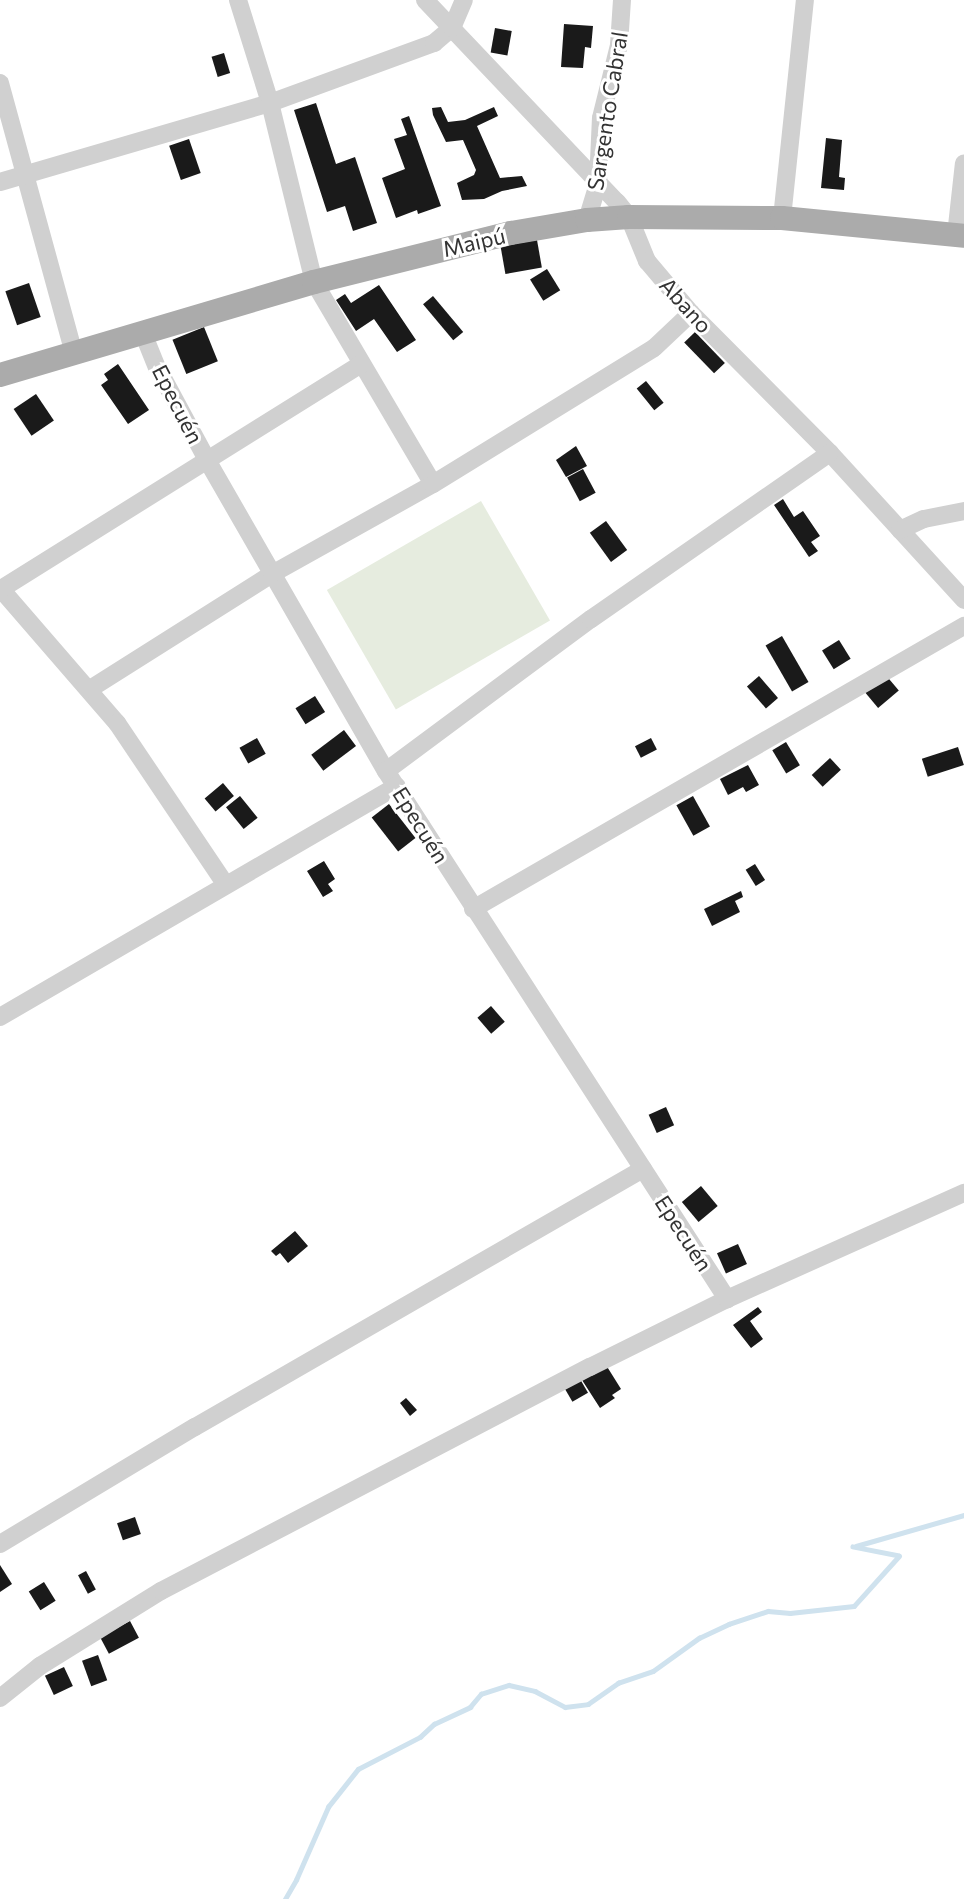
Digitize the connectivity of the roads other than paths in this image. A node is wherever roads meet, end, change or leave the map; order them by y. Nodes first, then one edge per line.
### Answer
1 (238, 0) edge
2 (424, 0) edge
3 (464, 0) edge
4 (622, 0) edge
5 (805, 0) edge
6 (452, 28) junction
7 (0, 83) edge
8 (270, 103) junction
9 (964, 163) edge
10 (25, 175) junction
11 (0, 182) edge
12 (598, 183) junction
13 (629, 217) junction
14 (782, 218) junction
15 (587, 220) junction
16 (960, 235) edge
17 (314, 282) junction
18 (691, 313) junction
19 (143, 333) junction
20 (74, 354) junction
21 (361, 364) junction
22 (0, 375) edge
23 (830, 453) junction
24 (207, 460) junction
25 (433, 484) junction
26 (964, 511) edge
27 (900, 530) junction
28 (272, 574) junction
29 (0, 588) edge
30 (964, 600) edge
31 (964, 626) edge
32 (90, 689) junction
33 (391, 779) junction
34 (226, 885) junction
35 (473, 909) junction
36 (0, 1017) edge
37 (643, 1169) junction
38 (964, 1193) edge
39 (727, 1299) junction
40 (0, 1544) edge
41 (0, 1698) edge

1 - 8 street
2 - 6 street, Abano
3 - 6 street
4 - 12 street, Sargento Cabral
5 - 14 street
6 - 8 street
6 - 12 street, Abano
7 - 10 street
8 - 10 street
8 - 17 street
9 - 16 street
10 - 11 street
10 - 20 street
12 - 13 street, Abano
12 - 15 street, Sargento Cabral
13 - 14 main road, Maipú
13 - 15 main road, Maipú
13 - 18 street, Abano
14 - 16 main road, Maipú
15 - 17 main road, Maipú
17 - 19 main road, Maipú
17 - 21 street
18 - 23 street, Abano
18 - 25 street
19 - 20 main road, Maipú
19 - 24 street, Epecuén
20 - 22 main road, Maipú
21 - 24 street
21 - 25 street
23 - 27 street, Abano
23 - 33 street
24 - 28 street, Epecuén
24 - 29 street
25 - 28 street
26 - 27 street
27 - 30 street, Abano
28 - 32 street
28 - 33 street, Epecuén
29 - 32 street
31 - 35 street
32 - 34 street
33 - 34 street
33 - 35 street, Epecuén
34 - 36 street
35 - 37 street, Epecuén
37 - 39 street, Epecuén
37 - 40 street
38 - 39 street
39 - 41 street

